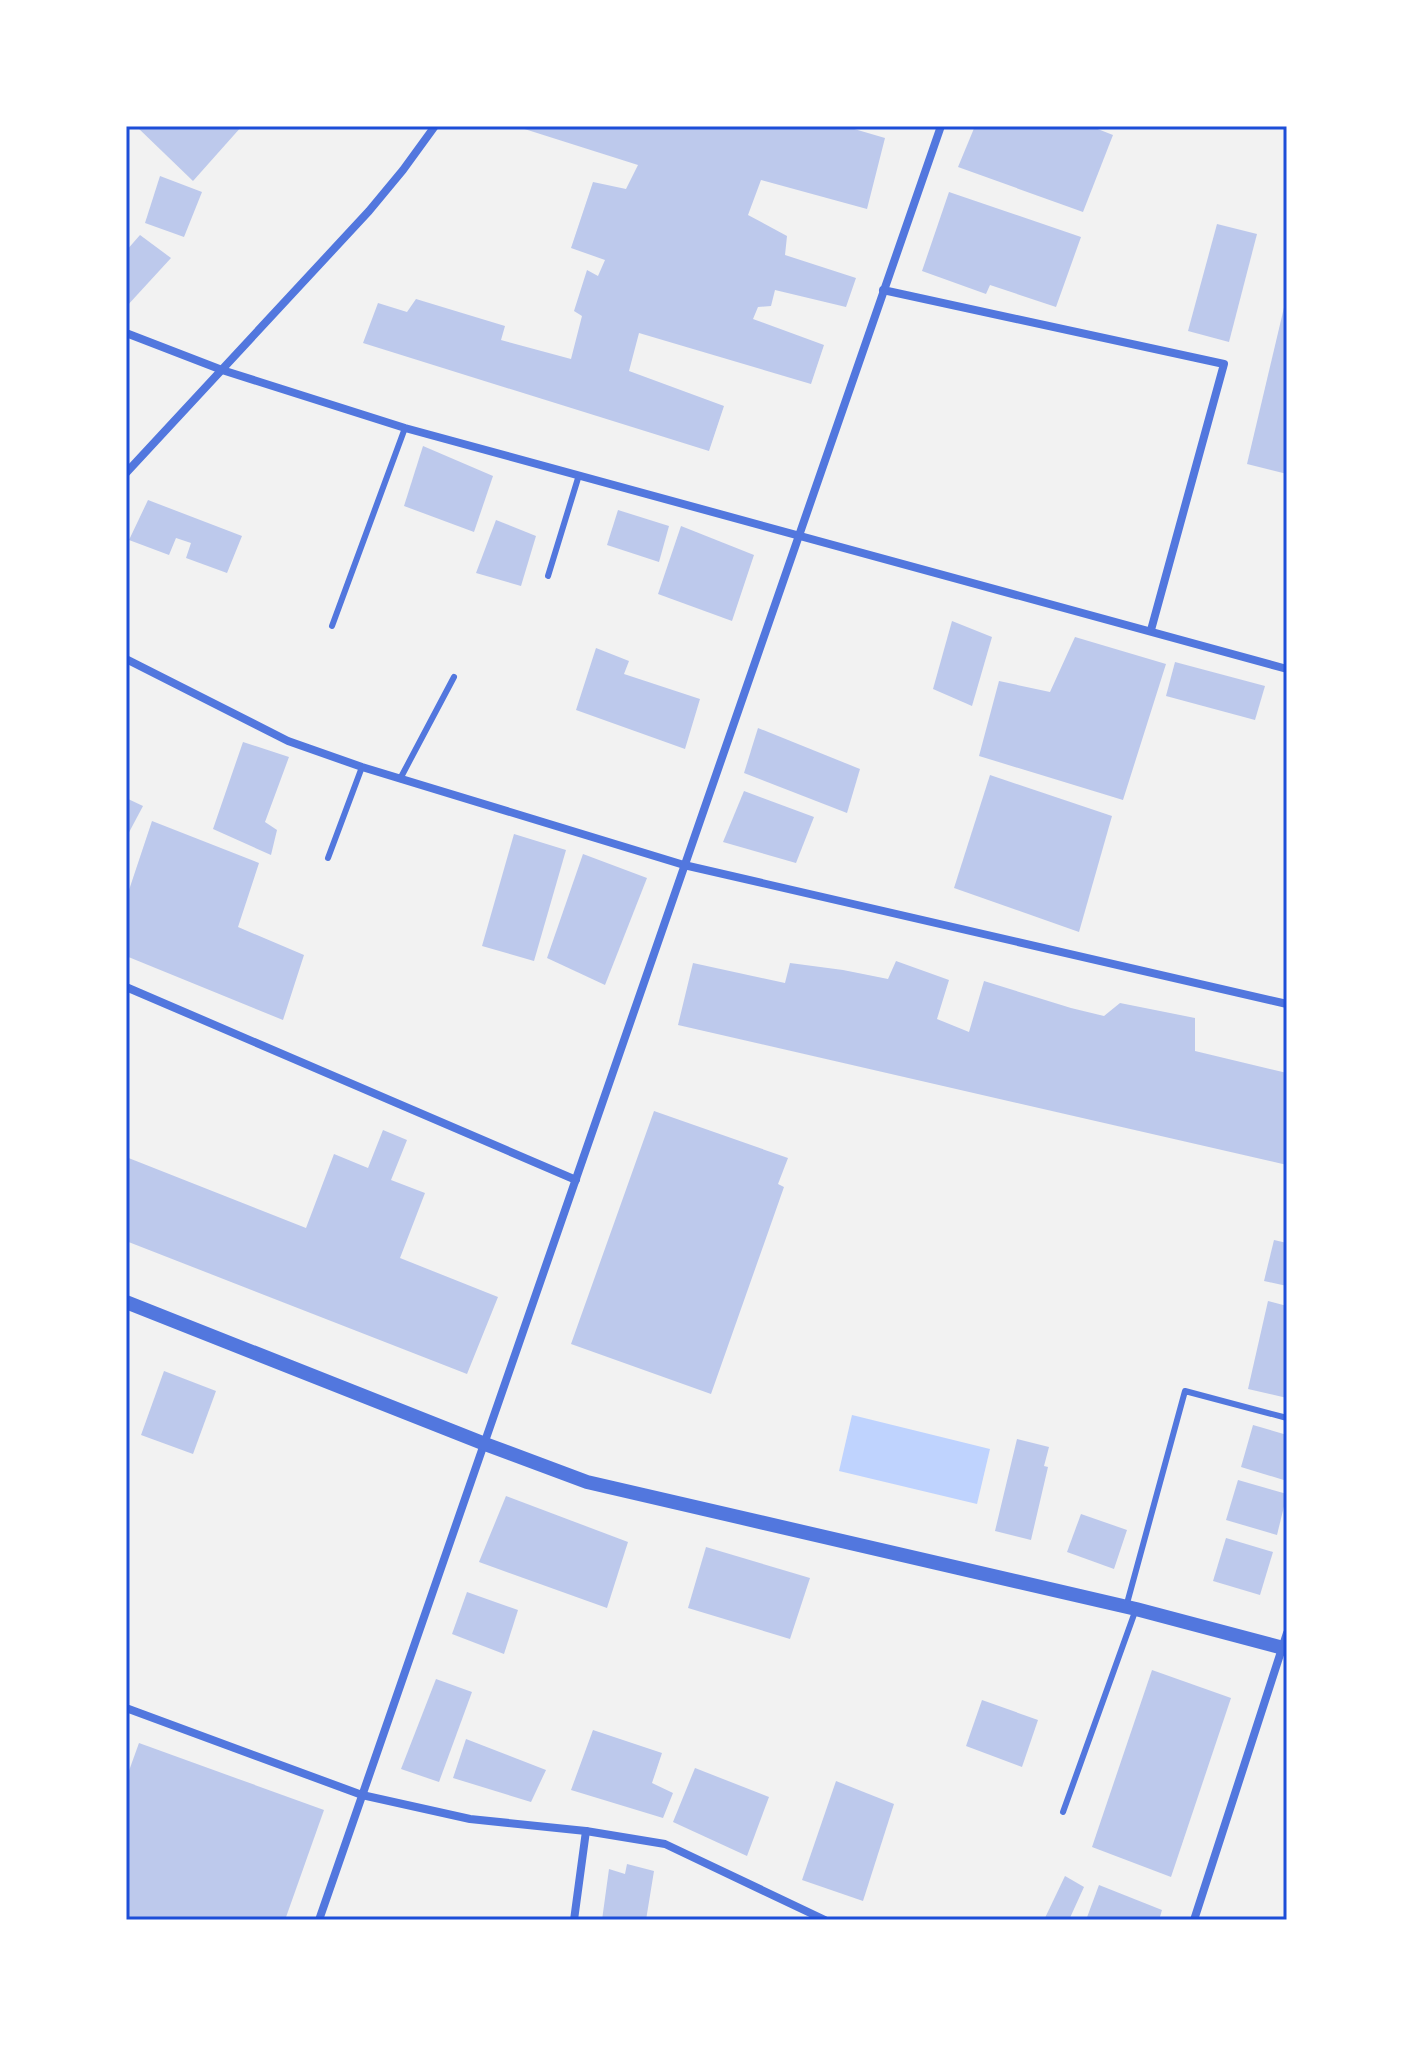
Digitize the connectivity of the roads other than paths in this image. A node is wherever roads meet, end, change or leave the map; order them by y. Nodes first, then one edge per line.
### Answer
1 (435, 126) edge
2 (941, 126) edge
3 (883, 290) junction
4 (126, 333) edge
5 (222, 370) junction
6 (405, 428) junction
7 (126, 473) edge
8 (579, 475) junction
9 (800, 537) junction
10 (548, 576) dead end
11 (332, 626) dead end
12 (1151, 630) junction
13 (126, 659) edge
14 (1287, 669) edge
15 (454, 677) dead end
16 (362, 767) junction
17 (400, 779) junction
18 (328, 858) dead end
19 (684, 865) junction
20 (126, 987) edge
21 (1287, 1004) edge
22 (576, 1180) junction
23 (126, 1302) edge
24 (1287, 1418) edge
25 (485, 1444) junction
26 (1131, 1608) junction
27 (1287, 1633) edge
28 (1285, 1648) edge
29 (126, 1708) edge
30 (362, 1795) junction
31 (1063, 1812) dead end
32 (586, 1831) junction
33 (1198, 1919) edge
34 (319, 1920) edge
35 (574, 1920) edge
36 (825, 1920) edge

1 - 5 street
2 - 3 street
3 - 9 street
3 - 12 street
4 - 5 street
5 - 6 street
5 - 7 street
6 - 8 street
6 - 11 lane
8 - 9 street
8 - 10 lane
9 - 12 street
9 - 19 street
12 - 14 street
13 - 16 street
15 - 17 lane
16 - 17 street
16 - 18 lane
17 - 19 street
19 - 21 street
19 - 22 street
20 - 22 street
22 - 25 street
23 - 25 street
24 - 26 lane
25 - 26 street
25 - 30 street
26 - 28 street
26 - 31 lane
27 - 28 street
28 - 33 street
29 - 30 street
30 - 32 street
30 - 34 street
32 - 35 street
32 - 36 street

